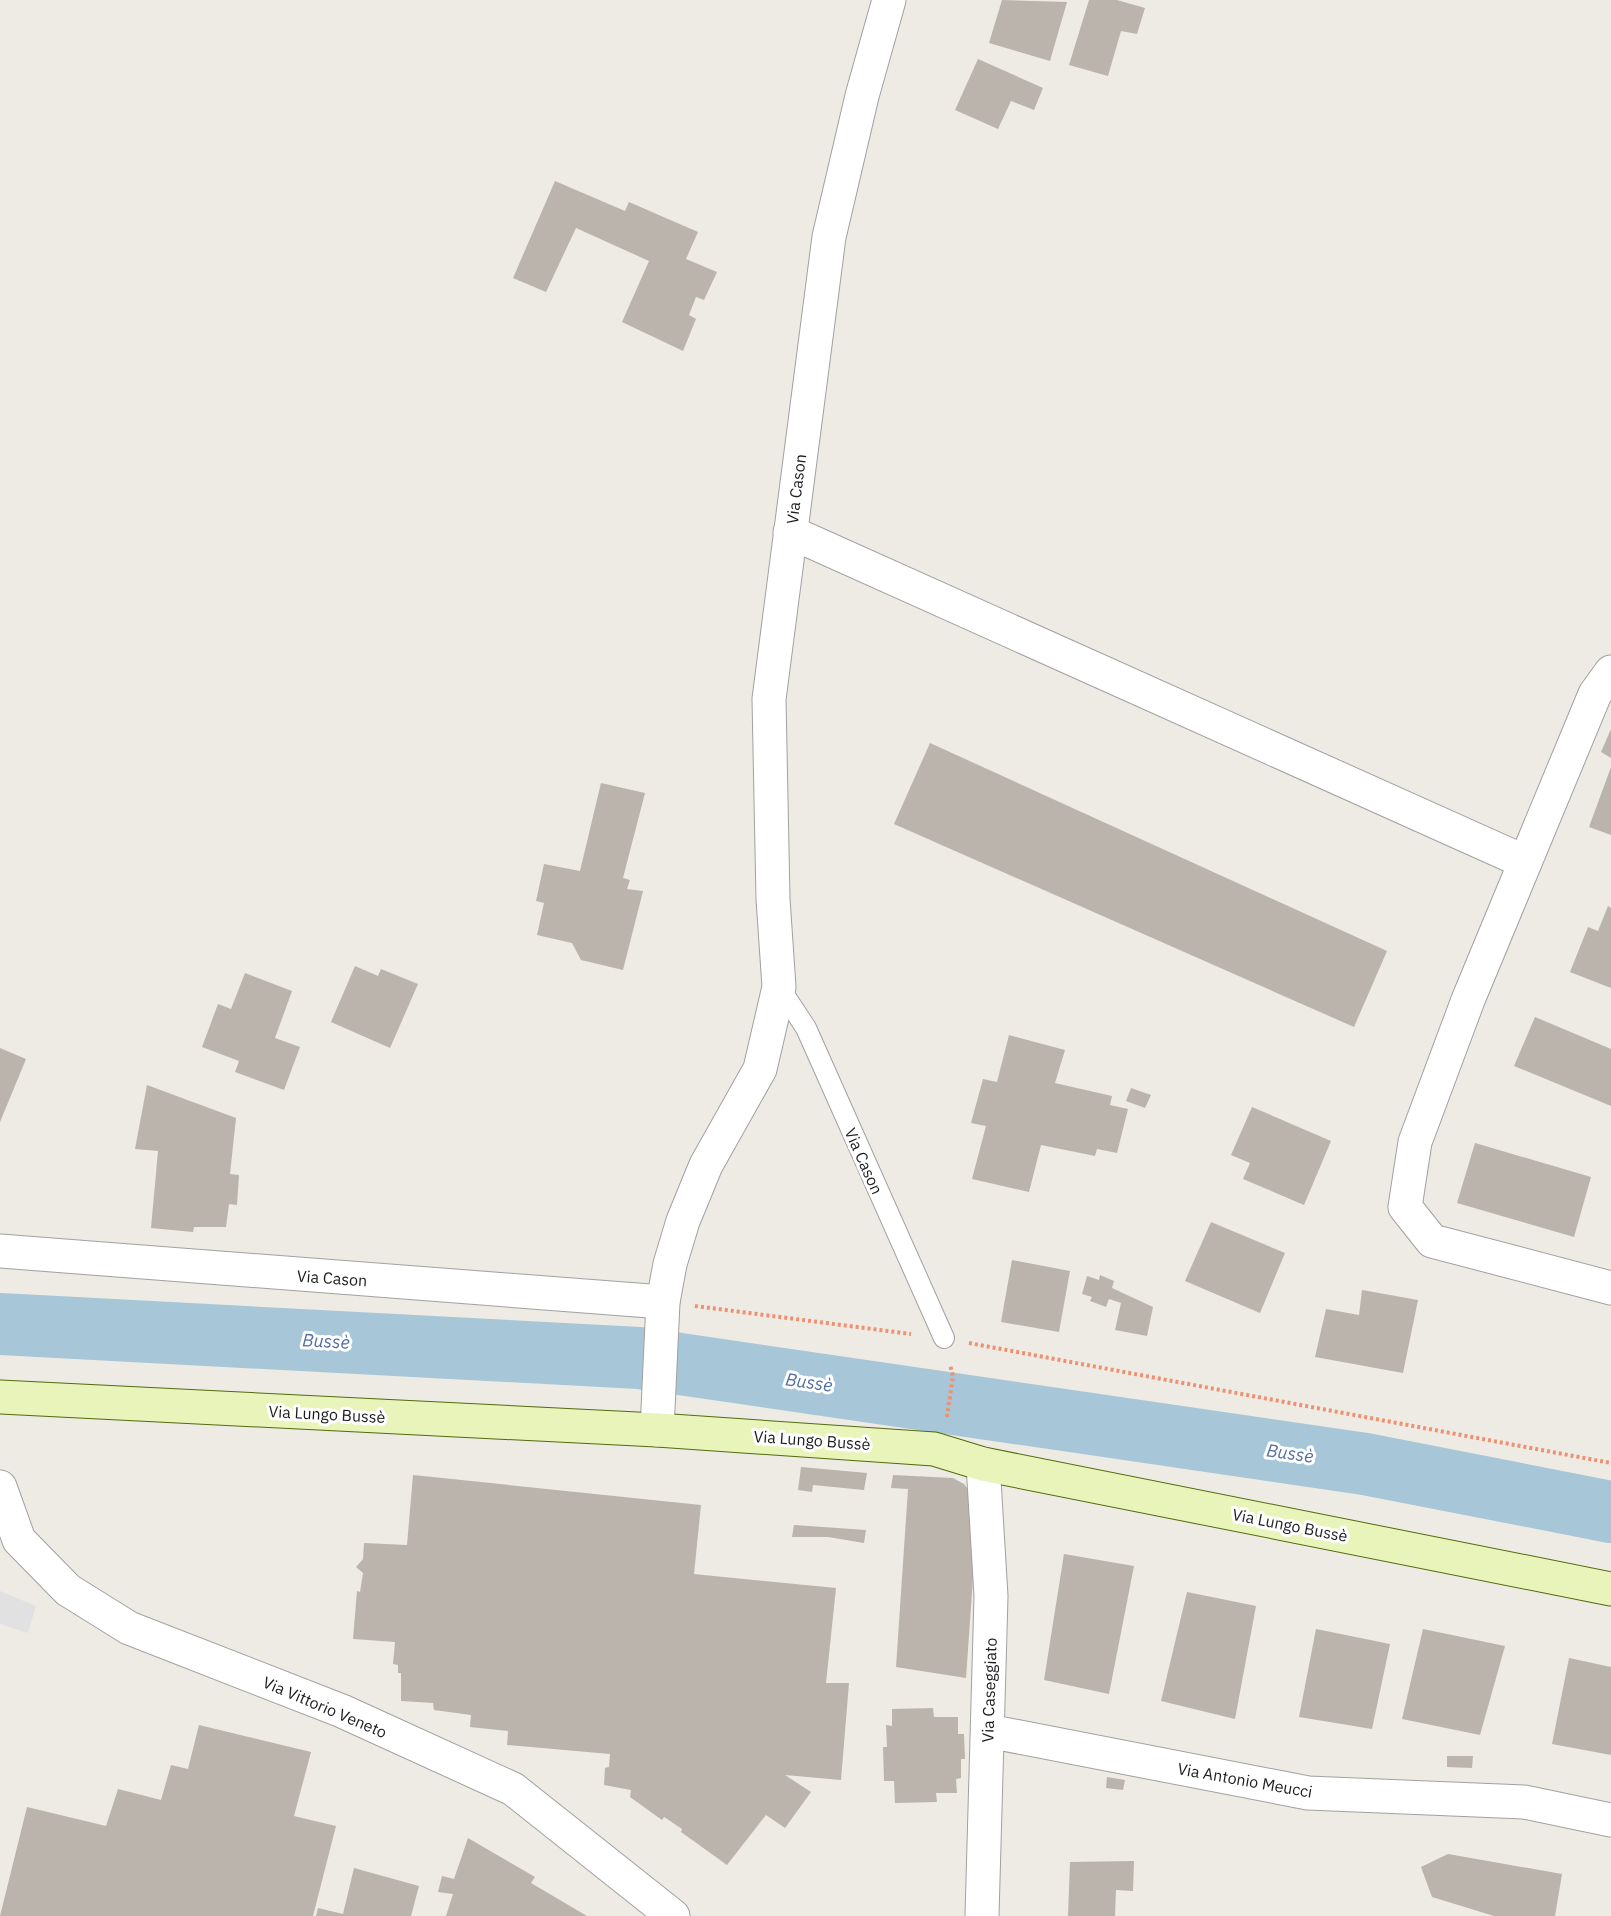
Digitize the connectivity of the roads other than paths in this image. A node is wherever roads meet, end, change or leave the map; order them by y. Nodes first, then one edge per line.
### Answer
1 (889, 0) edge
2 (790, 532) junction
3 (1611, 672) edge
4 (1525, 862) junction
5 (779, 987) junction
6 (0, 1251) edge
7 (1611, 1288) edge
8 (663, 1302) junction
9 (944, 1338) road end
10 (0, 1397) edge
11 (657, 1430) junction
12 (983, 1464) junction
13 (0, 1487) edge
14 (1611, 1589) edge
15 (988, 1731) junction
16 (1611, 1820) edge
17 (669, 1915) edge
18 (982, 1916) edge

1 - 2 street, Via Cason
2 - 4 street
2 - 5 street, Via Cason
3 - 4 street
4 - 7 street
5 - 8 street, Via Cason
5 - 9 lane, Via Cason
6 - 8 street, Via Cason
8 - 11 street
10 - 11 main road, Via Lungo Bussè
11 - 12 main road, Via Lungo Bussè
12 - 14 main road, Via Lungo Bussè
12 - 15 street, Via Caseggiato
13 - 17 street, Via Vittorio Veneto
15 - 16 street, Via Antonio Meucci
15 - 18 street, Via Caseggiato

